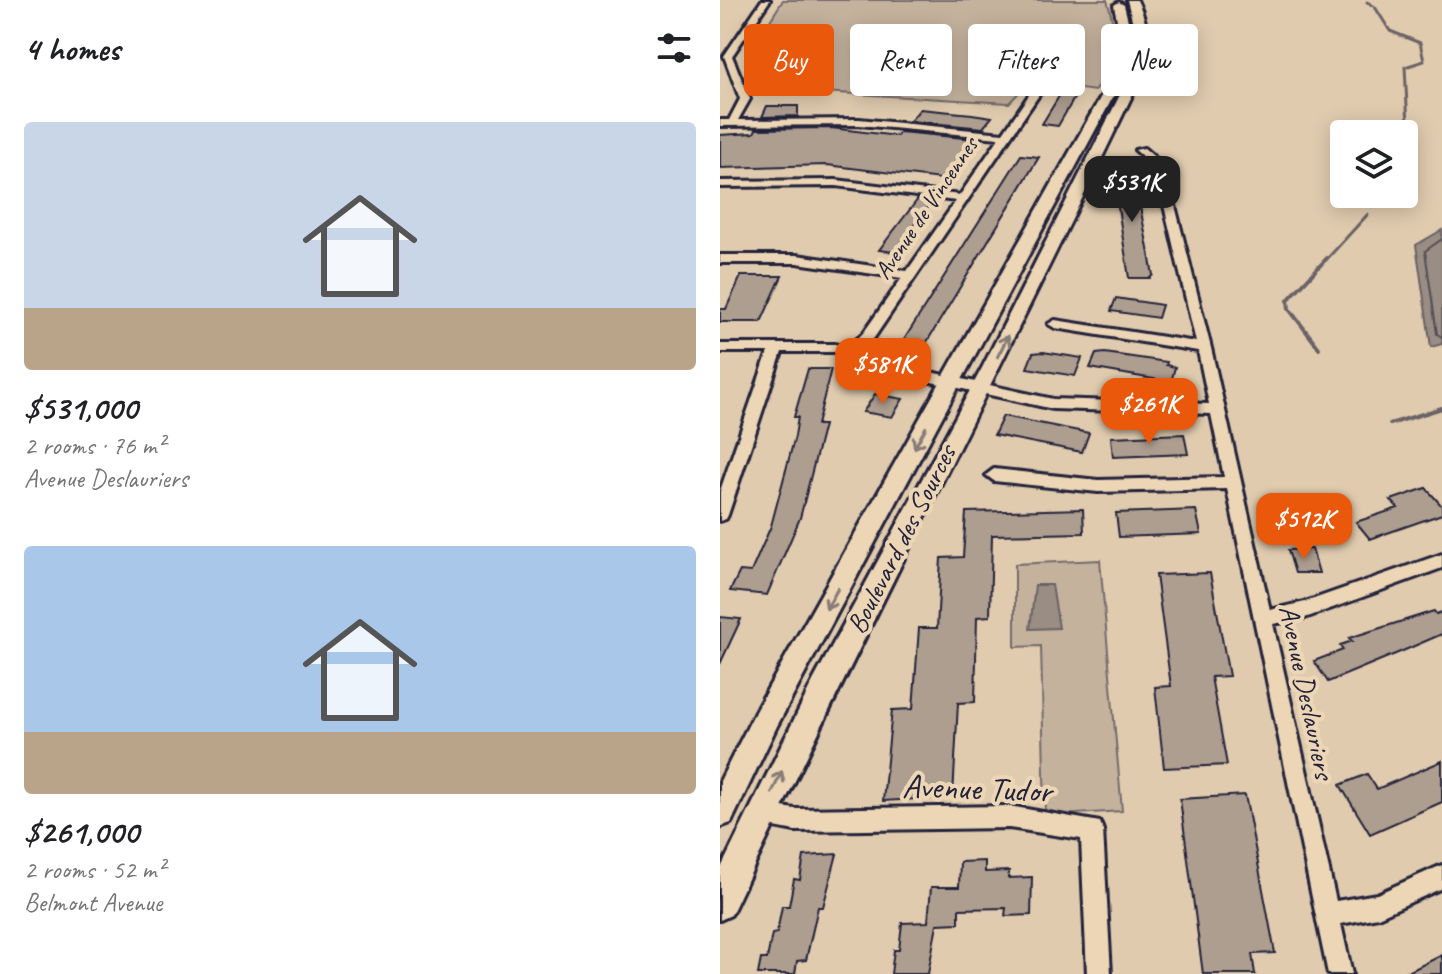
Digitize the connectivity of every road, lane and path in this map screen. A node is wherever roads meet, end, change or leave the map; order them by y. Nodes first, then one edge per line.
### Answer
1 (766, 0) edge
2 (1117, 0) edge
3 (1132, 0) edge
4 (1033, 96) edge
5 (720, 123) edge
6 (732, 123) junction
7 (1004, 136) junction
8 (1140, 150) dead end
9 (720, 184) edge
10 (961, 198) junction
11 (720, 259) edge
12 (908, 275) junction
13 (1055, 324) dead end
14 (777, 347) junction
15 (720, 348) edge
16 (1204, 348) junction
17 (850, 353) junction
18 (951, 382) junction
19 (980, 389) junction
20 (1216, 409) junction
21 (994, 475) dead end
22 (1232, 483) junction
23 (720, 515) edge
24 (1442, 561) edge
25 (1262, 619) junction
26 (720, 812) edge
27 (762, 815) junction
28 (1442, 876) edge
29 (720, 904) edge
30 (1327, 915) junction
31 (1099, 974) edge
32 (1340, 974) edge

1 - 6 street
2 - 18 main road, Boulevard des Sources
19 -> 3 main road, Boulevard des Sources
4 - 7 street, Avenue de Vincennes
5 - 6 street
6 - 7 street
7 - 10 street, Avenue de Vincennes
8 - 16 street, Avenue Deslauriers
9 - 10 street
10 - 12 street, Avenue de Vincennes
11 - 12 street
12 - 17 street, Avenue de Vincennes
13 - 16 street
14 - 15 street
14 - 17 street
14 - 23 street
16 - 20 street, Avenue Deslauriers
17 - 18 street
18 - 19 street
18 -> 26 main road, Boulevard des Sources
19 - 20 street
27 -> 19 main road, Boulevard des Sources
20 - 22 street, Avenue Deslauriers
21 - 22 street
22 - 25 street, Avenue Deslauriers
24 - 25 street
25 - 30 street, Avenue Deslauriers
27 - 29 main road, Boulevard des Sources
27 - 31 street, Avenue Tudor
28 - 30 street
30 - 32 street, Avenue Deslauriers

